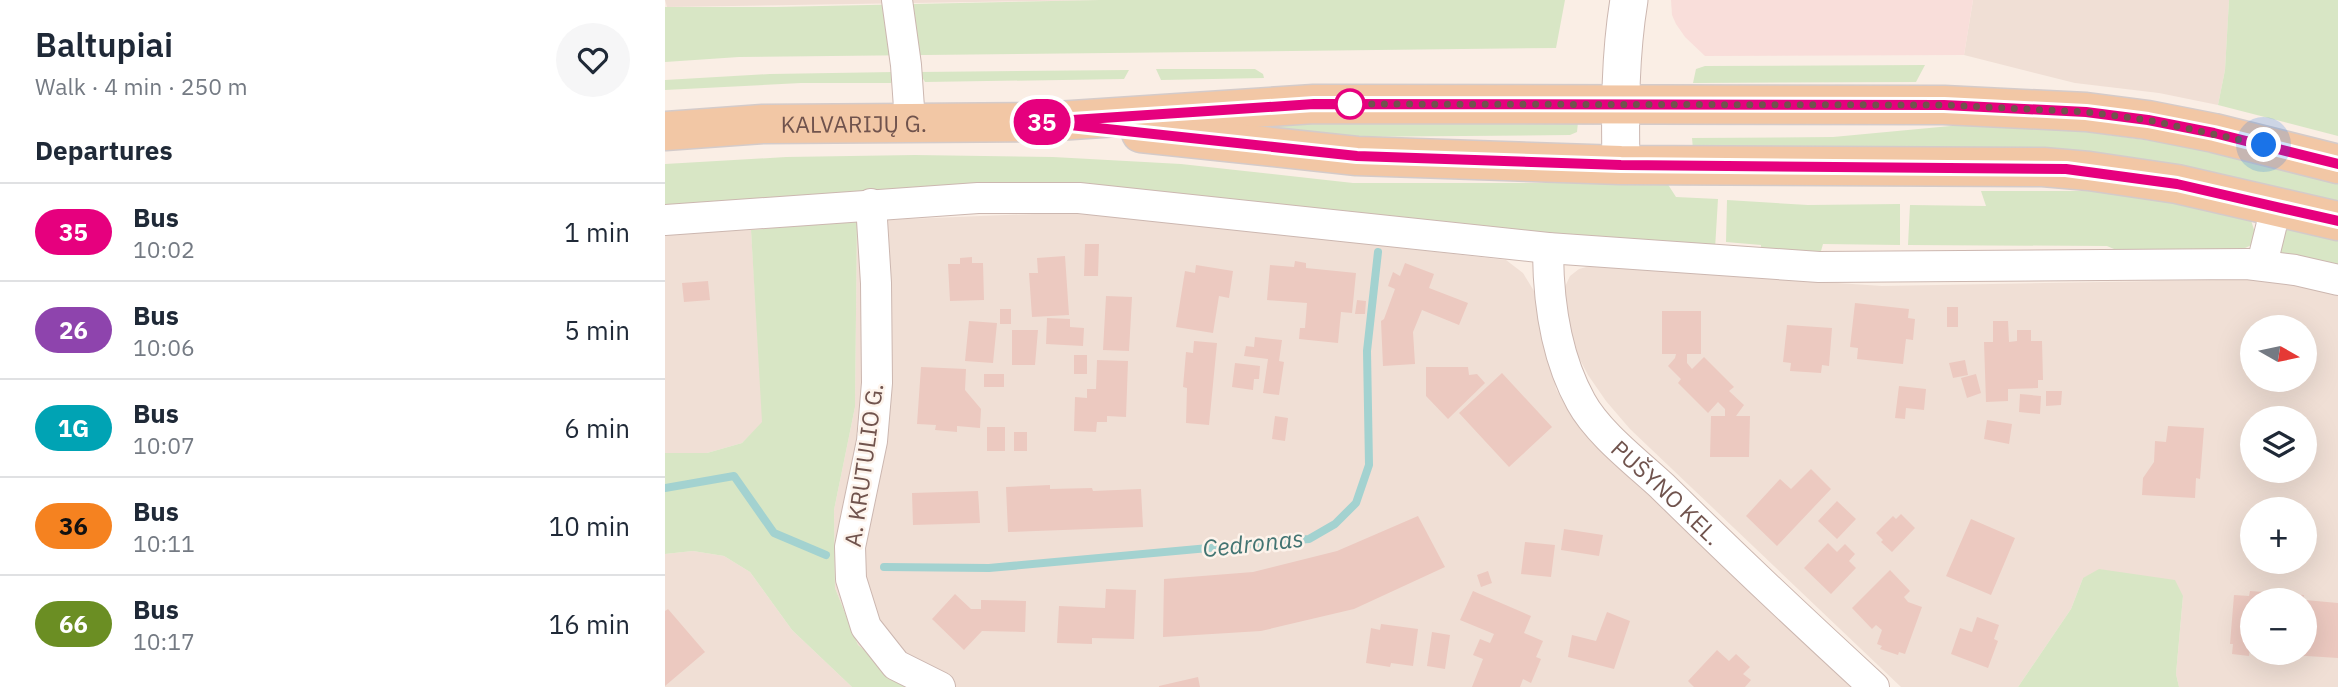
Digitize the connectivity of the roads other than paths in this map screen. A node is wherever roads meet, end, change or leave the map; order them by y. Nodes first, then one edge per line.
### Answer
1 (897, 0) edge
2 (1629, 0) edge
3 (1619, 104) junction
4 (910, 122) junction
5 (1042, 122) junction
6 (665, 131) edge
7 (2338, 164) edge
8 (1621, 165) junction
9 (870, 204) junction
10 (2276, 207) junction
11 (665, 220) edge
12 (2338, 221) edge
13 (1548, 248) junction
14 (2262, 264) junction
15 (2338, 280) edge
16 (940, 687) edge
17 (1874, 687) edge

1 - 4 street
2 - 3 street
3 - 5 main road, KALVARIJŲ G.
3 - 7 main road, KALVARIJŲ G.
3 - 8 street
4 - 5 main road, KALVARIJŲ G.
4 - 6 main road, KALVARIJŲ G.
5 - 8 main road, KALVARIJŲ G.
8 - 10 main road, KALVARIJŲ G.
9 - 11 street
9 - 13 street
9 - 16 street, A. KRUTULIO G.
10 - 12 main road, KALVARIJŲ G.
10 - 14 street
13 - 14 street
13 - 17 street, PUŠYNO KEL.
14 - 15 street

